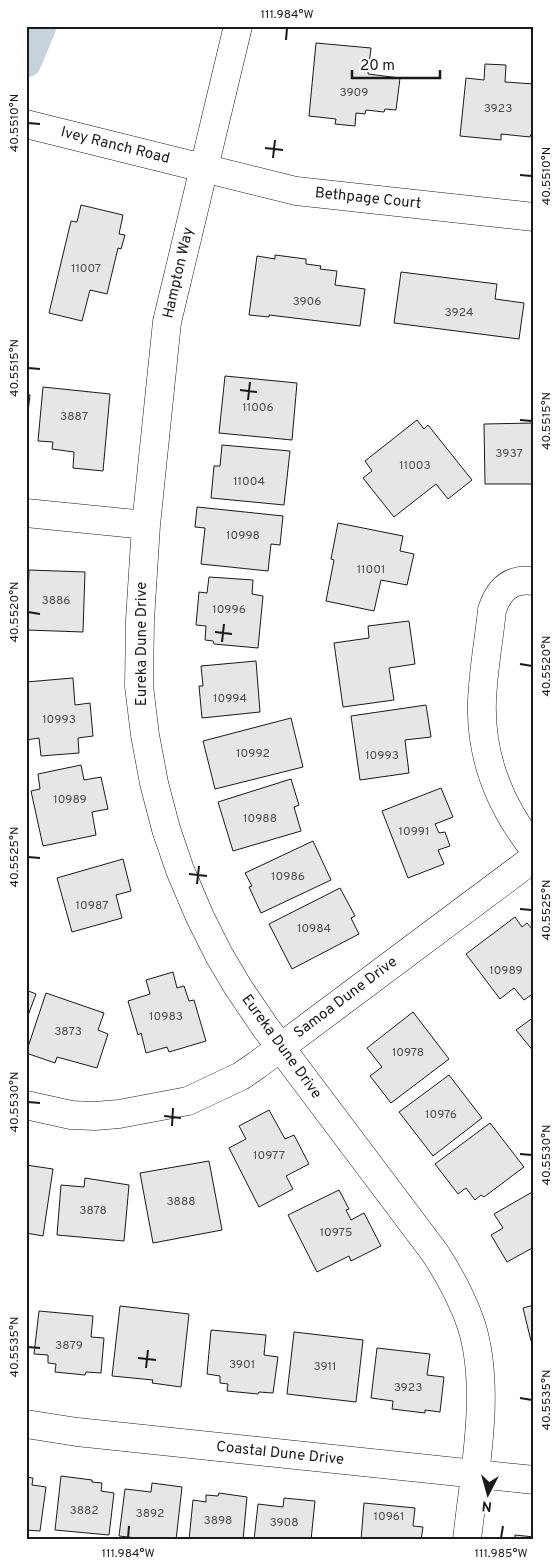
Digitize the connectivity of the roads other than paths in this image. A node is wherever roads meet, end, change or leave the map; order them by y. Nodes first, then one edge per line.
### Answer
1 (238, 26) edge
2 (26, 124) edge
3 (204, 167) junction
4 (534, 217) edge
5 (26, 513) edge
6 (146, 525) junction
7 (534, 581) edge
8 (534, 849) edge
9 (534, 858) edge
10 (280, 1048) junction
11 (26, 1105) edge
12 (26, 1424) edge
13 (474, 1474) junction
14 (534, 1480) edge
15 (467, 1540) edge

1 - 3 street, Hampton Way
2 - 3 street, Ivey Ranch Road
3 - 4 street, Bethpage Court
3 - 6 street, Hampton Way
5 - 6 street
6 - 10 street, Eureka Dune Drive
7 - 8 street
9 - 10 street, Samoa Dune Drive
10 - 11 street, Samoa Dune Drive
10 - 13 street, Eureka Dune Drive
12 - 13 street, Coastal Dune Drive
13 - 14 street, Coastal Dune Drive
13 - 15 street, Eureka Dune Drive

